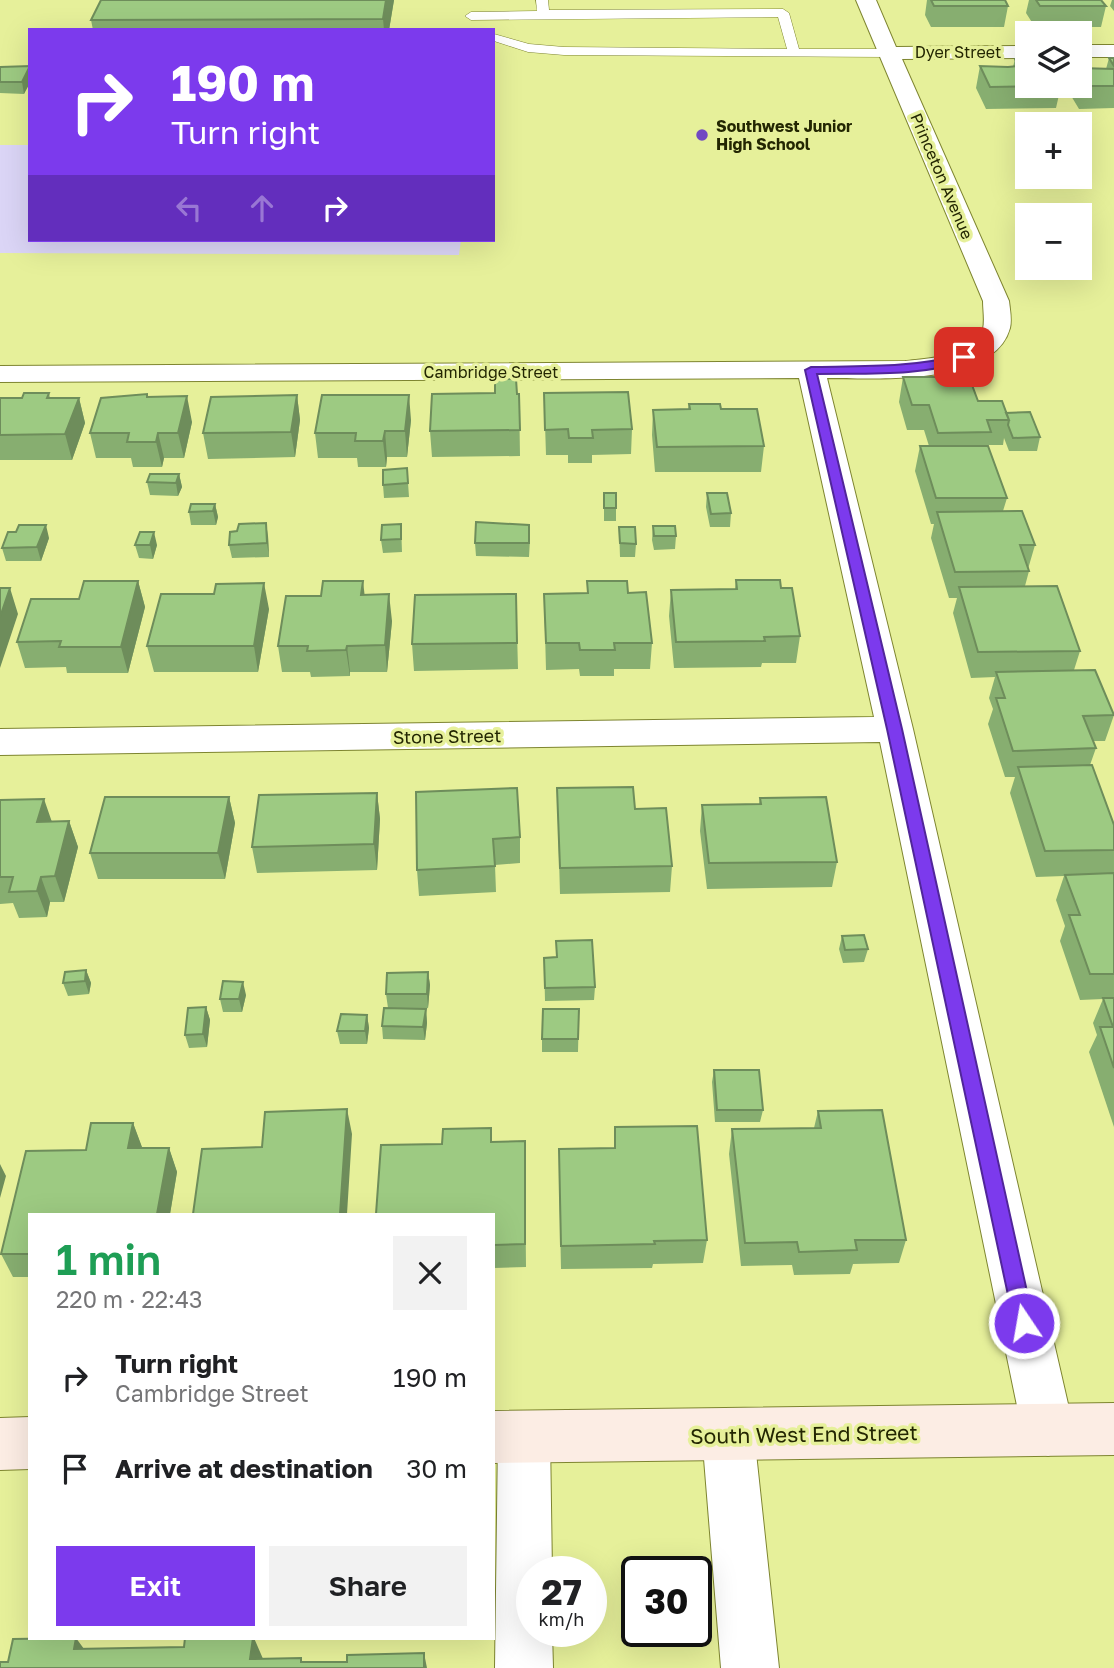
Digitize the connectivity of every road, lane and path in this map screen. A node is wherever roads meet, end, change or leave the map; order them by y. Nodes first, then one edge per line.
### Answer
1 (468, 0) edge
2 (542, 0) edge
3 (866, 0) edge
4 (543, 14) junction
5 (471, 16) junction
6 (480, 28) edge
7 (495, 37) edge
8 (1092, 51) edge
9 (1114, 51) edge
10 (794, 52) junction
11 (1015, 52) edge
12 (889, 53) junction
13 (979, 352) joint
14 (811, 370) junction
15 (0, 374) edge
16 (895, 729) junction
17 (0, 742) edge
18 (1114, 1429) edge
19 (1048, 1430) junction
20 (729, 1434) junction
21 (509, 1437) edge
22 (28, 1443) edge
23 (0, 1444) edge
24 (524, 1668) edge
25 (750, 1668) edge

1 - 5 lane
2 - 4 lane
3 - 12 street, Princeton Avenue
4 - 5 lane
4 - 10 lane
5 - 6 lane
7 - 10 lane
8 - 9 street
10 - 12 lane
11 - 12 street, Dyer Street
12 - 13 street, Princeton Avenue
13 - 14 street, Cambridge Street
14 - 15 street, Cambridge Street
14 - 16 street
16 - 17 street, Stone Street
16 - 19 street
18 - 19 street, South West End Street
19 - 20 street, South West End Street
20 - 21 street, South West End Street
20 - 25 street
21 - 24 street
22 - 23 street

